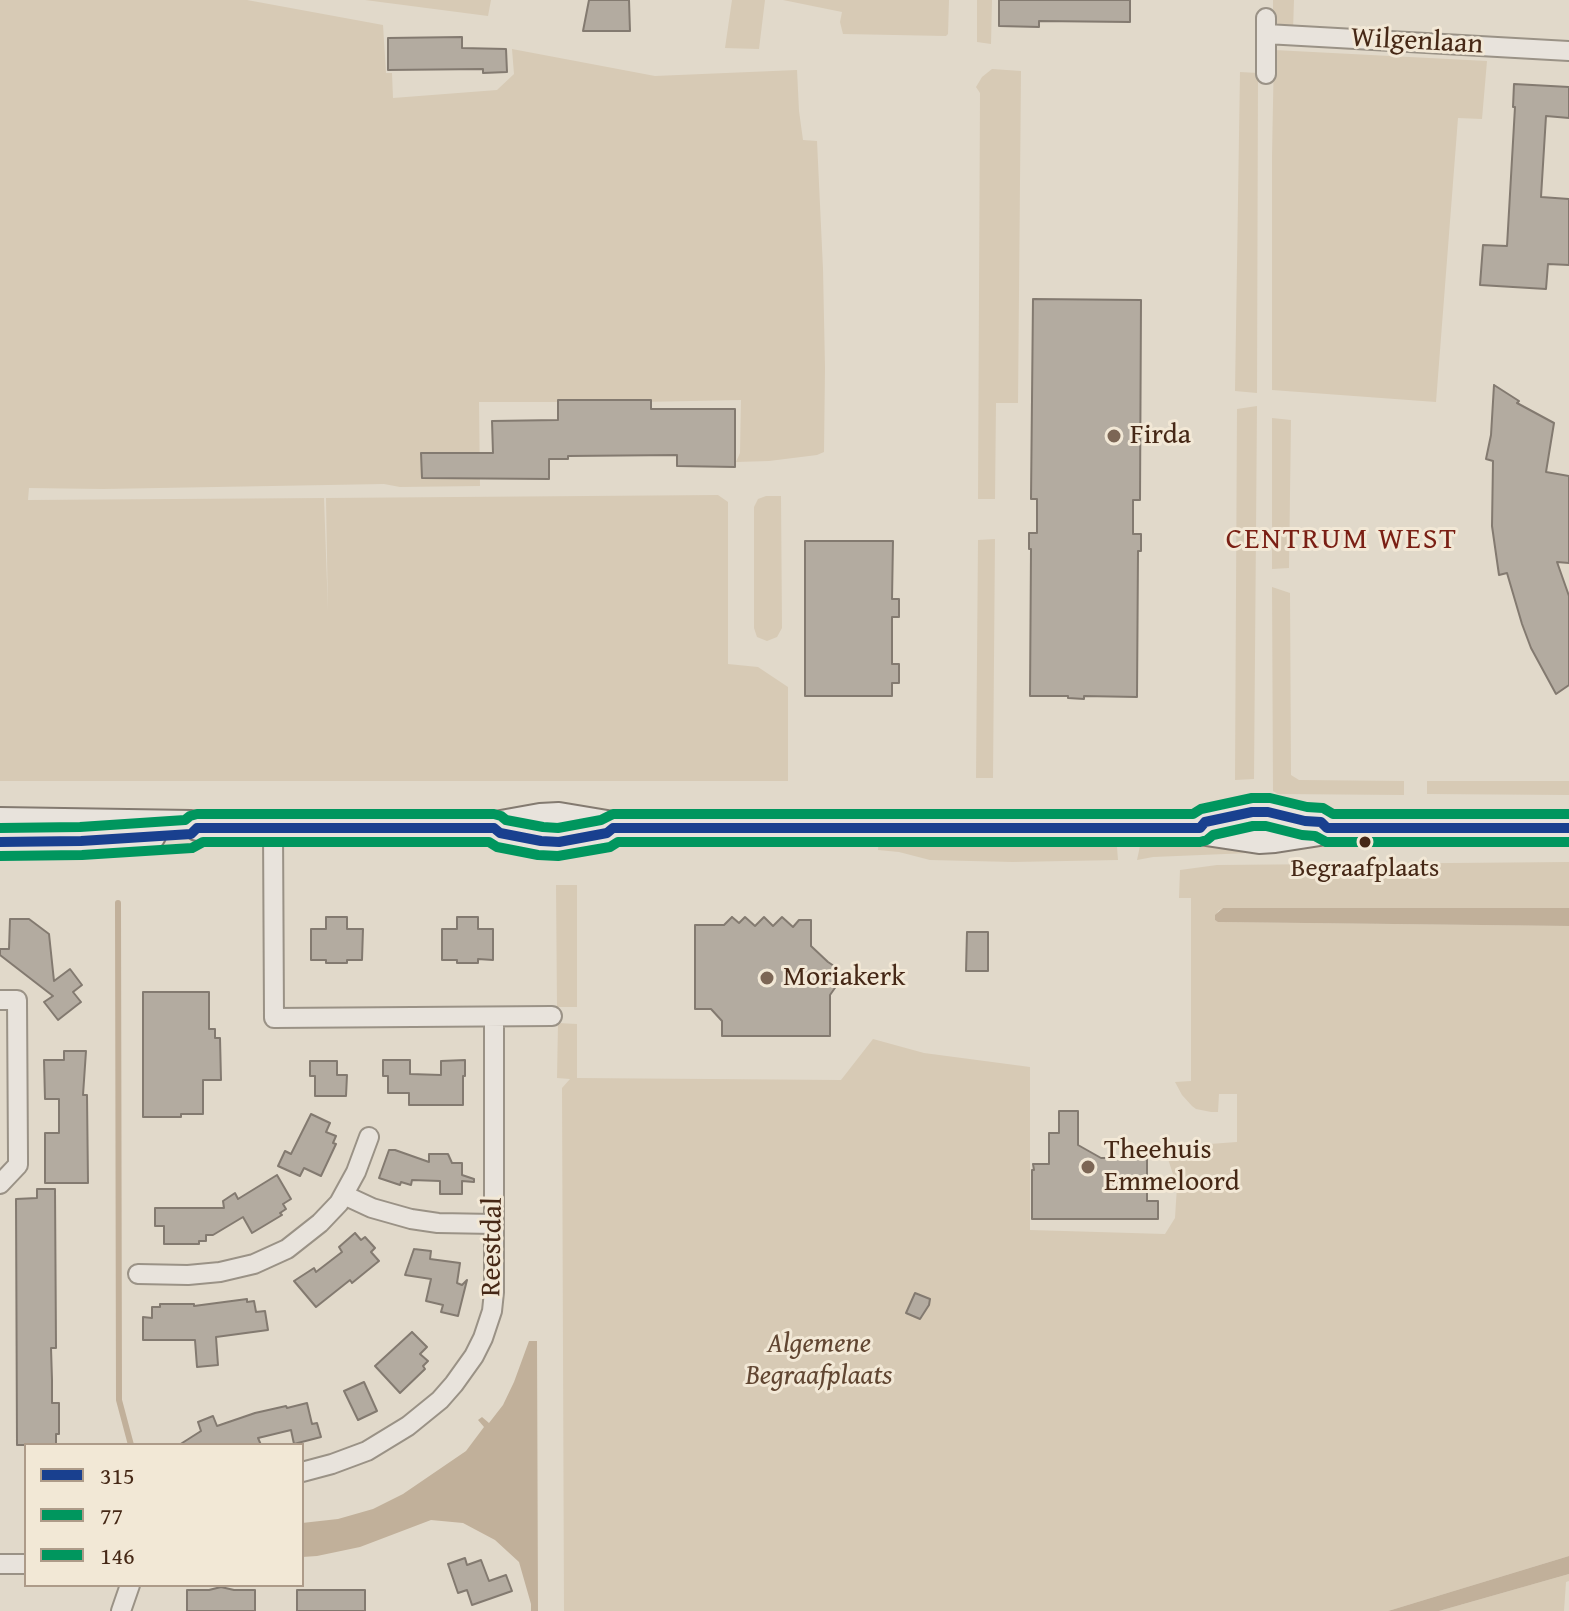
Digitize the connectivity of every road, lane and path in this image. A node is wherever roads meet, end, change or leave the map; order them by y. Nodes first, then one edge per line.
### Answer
1 (1569, 51) edge
2 (1266, 74) dead end
3 (0, 820) edge
4 (197, 828) junction
5 (273, 828) junction
6 (1569, 828) edge
7 (0, 842) edge
8 (0, 1000) edge
9 (552, 1016) dead end
10 (494, 1017) junction
11 (369, 1137) dead end
12 (0, 1184) edge
13 (344, 1195) junction
14 (494, 1224) junction
15 (138, 1274) dead end
16 (304, 1471) edge
17 (0, 1564) edge
18 (24, 1564) edge
19 (128, 1587) edge
20 (121, 1611) edge

1 - 2 street, Wilgenlaan
3 - 4 main road
4 - 5 main road
4 - 7 main road
5 - 6 main road
5 - 10 street
8 - 12 street
9 - 10 street
10 - 14 street, Reestdal
11 - 13 street
13 - 14 street
13 - 15 street
14 - 16 street, Reestdal
17 - 18 street
19 - 20 street

